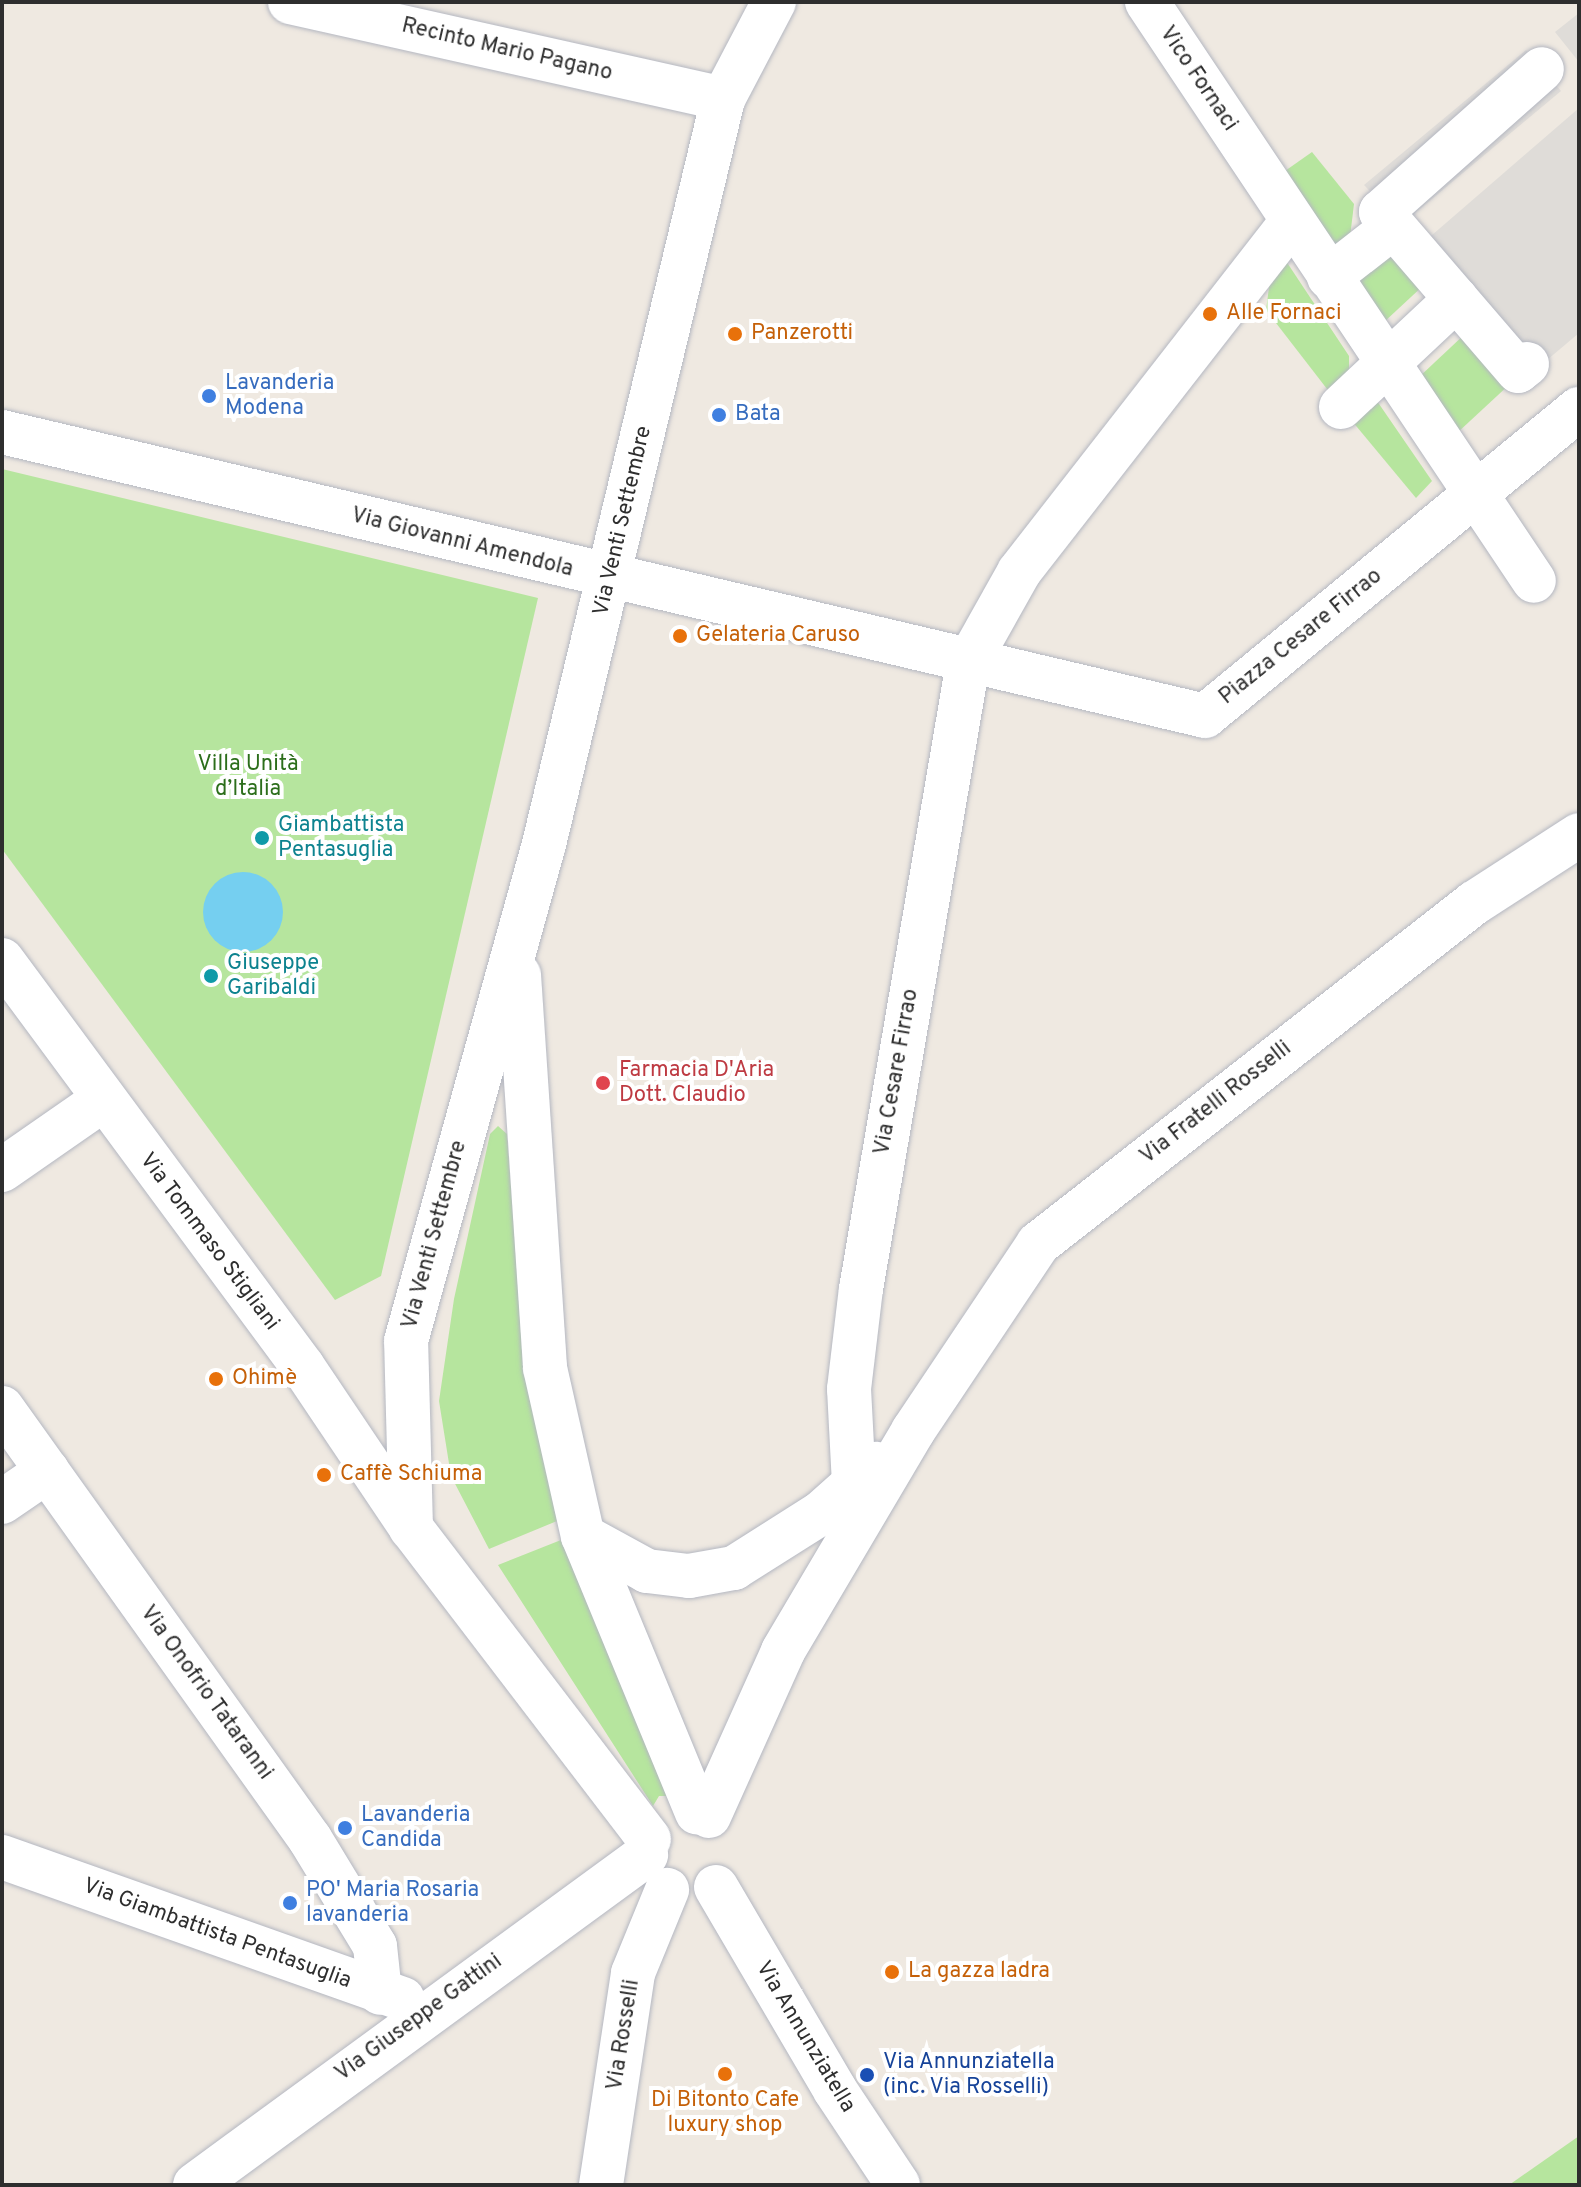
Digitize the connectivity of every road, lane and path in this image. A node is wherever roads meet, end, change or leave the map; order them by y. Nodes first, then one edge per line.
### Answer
1 (290, 2) edge
2 (774, 2) edge
3 (1147, 2) edge
4 (1542, 69) dead end
5 (723, 99) junction
6 (1292, 221) junction
7 (1393, 227) junction
8 (1329, 277) junction
9 (1456, 299) junction
10 (1527, 364) dead end
11 (1386, 365) junction
12 (1341, 407) dead end
13 (1579, 409) edge
14 (2, 432) edge
15 (1474, 497) junction
16 (610, 579) junction
17 (1534, 581) dead end
18 (968, 663) junction
19 (1579, 835) edge
20 (517, 941) junction
21 (2, 960) edge
22 (104, 1099) junction
23 (2, 1170) edge
24 (2, 1408) edge
25 (913, 1431) junction
26 (47, 1471) junction
27 (854, 1484) junction
28 (2, 1502) edge
29 (411, 1528) junction
30 (583, 1536) junction
31 (703, 1814) junction
32 (2, 1857) edge
33 (654, 1861) junction
34 (716, 1887) junction
35 (380, 1993) junction
36 (433, 2007) junction
37 (195, 2185) edge
38 (601, 2185) edge
39 (898, 2185) edge

1 - 5 street, Recinto Mario Pagano
2 - 5 street, Via Venti Settembre
3 - 6 street, Vico Fornaci
4 - 7 street
5 - 16 street, Via Venti Settembre
6 - 8 street
6 - 18 street, Via Cesare Firrao
7 - 8 street
7 - 9 street
8 - 11 street
9 - 10 street
9 - 11 street
11 - 12 street
11 - 15 street
13 - 15 street, Piazza Cesare Firrao
14 - 16 street, Via Giovanni Amendola
15 - 17 street
15 - 18 street, Piazza Cesare Firrao
16 - 18 street, Via Giovanni Amendola
16 - 20 street, Via Venti Settembre
18 - 27 street, Via Cesare Firrao
19 - 25 street, Via Fratelli Rosselli
20 - 29 street, Via Venti Settembre
20 - 30 street, Via Venti Settembre
21 - 22 street, Via Tommaso Stigliani
22 - 23 street
22 - 29 street, Via Tommaso Stigliani
24 - 26 street, Via Onofrio Tataranni
25 - 27 street, Via Fratelli Rosselli
25 - 31 street, Via Fratelli Rosselli
26 - 28 street
26 - 35 street, Via Onofrio Tataranni
27 - 30 street, Via Fratelli Rosselli
29 - 33 street
30 - 31 street, Via Venti Settembre
31 - 33 street
31 - 34 street
32 - 35 street, Via Giambattista Pentasuglia
33 - 34 street
33 - 36 street, Via Giuseppe Gattini
33 - 38 street, Via Rosselli
34 - 39 street, Via Annunziatella
35 - 36 street, Via Giambattista Pentasuglia
36 - 37 street, Via Giuseppe Gattini

